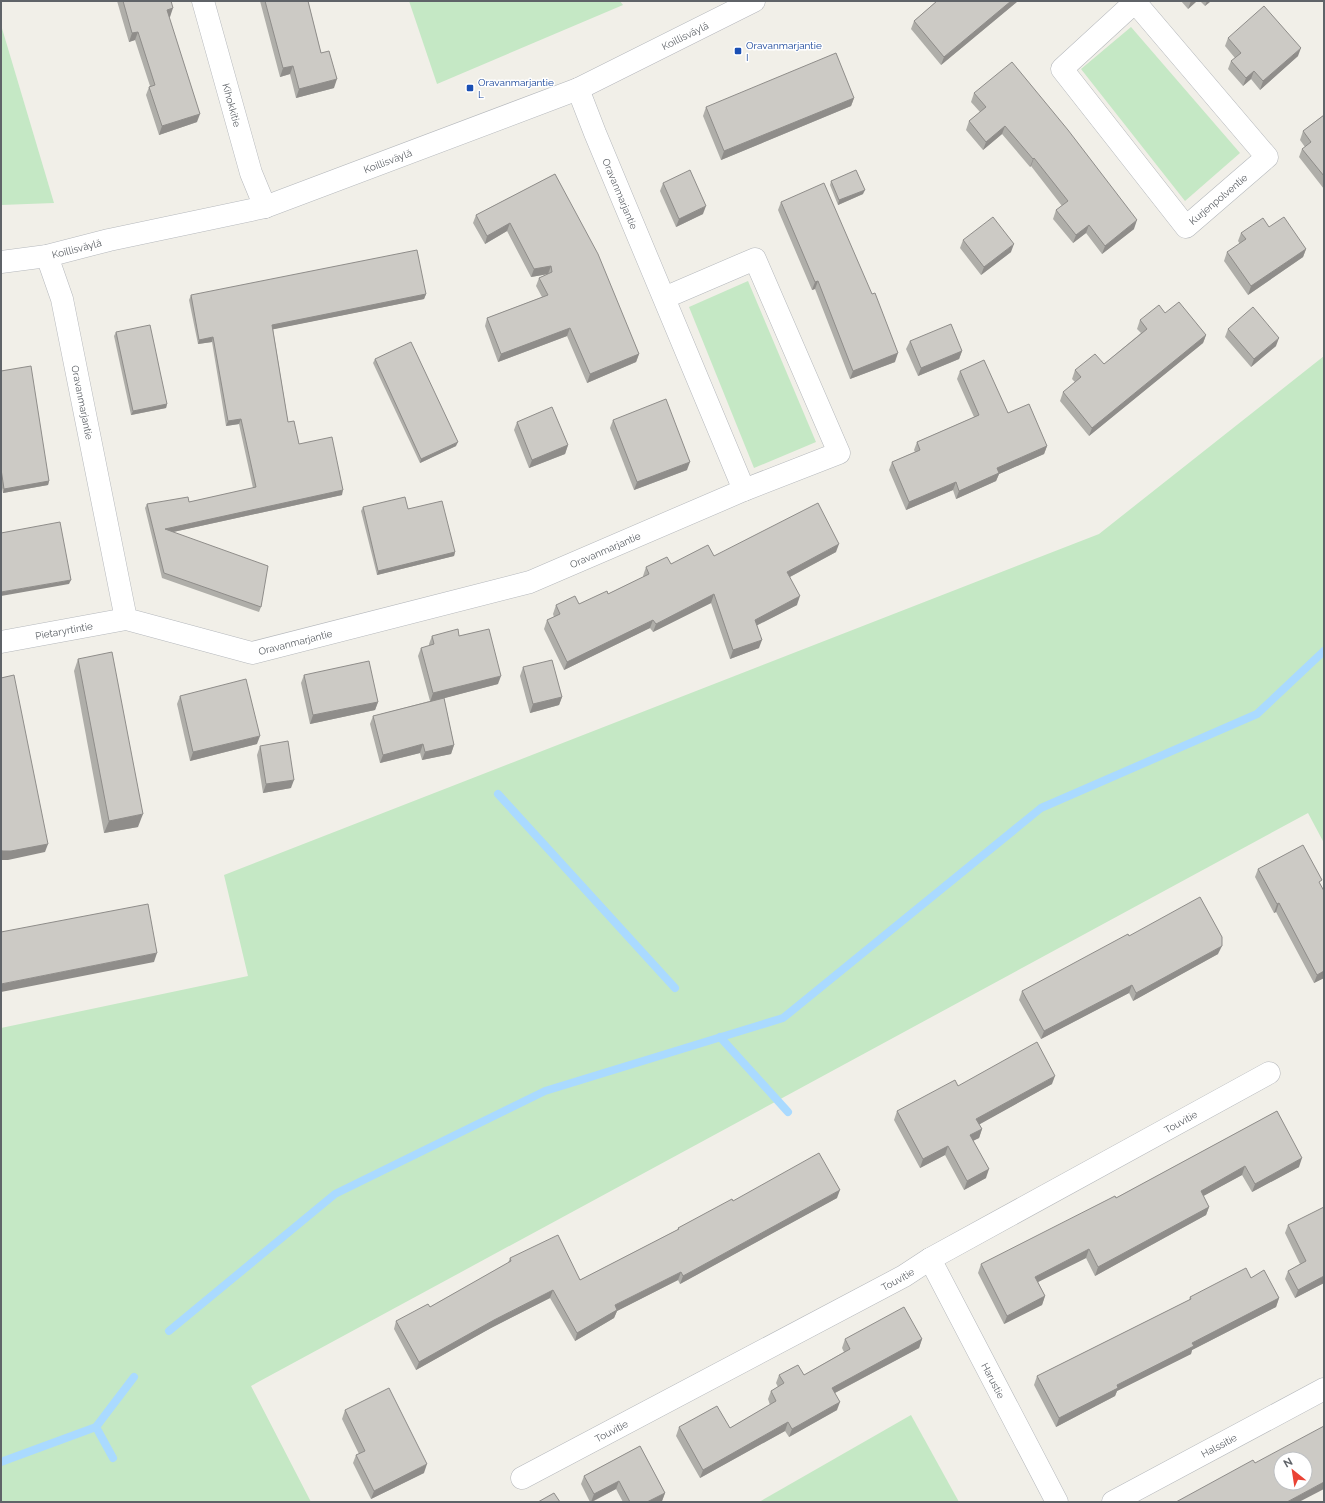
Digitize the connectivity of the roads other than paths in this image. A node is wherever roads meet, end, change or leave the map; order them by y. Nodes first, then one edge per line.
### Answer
1 (203, 1) edge
2 (754, 1) edge
3 (1134, 2) edge
4 (578, 89) junction
5 (265, 207) junction
6 (48, 256) junction
7 (1, 262) edge
8 (664, 298) junction
9 (744, 490) junction
10 (126, 619) junction
11 (1, 642) edge
12 (1269, 1074) dead end
13 (930, 1259) junction
14 (1324, 1389) edge
15 (522, 1478) dead end
16 (1057, 1502) edge
17 (1113, 1502) edge

1 - 5 street, Kihokkitie
2 - 4 street, Koillisväylä
3 - 3 street, Kurjenpolventie
4 - 5 street, Koillisväylä
4 - 8 street, Oravanmarjantie
5 - 6 street, Koillisväylä
6 - 7 street, Koillisväylä
6 - 10 street, Oravanmarjantie
8 - 9 street, Oravanmarjantie
8 - 9 street, Oravanmarjantie
9 - 10 street, Oravanmarjantie
10 - 11 street, Pietaryrtintie
12 - 13 street, Touvitie
13 - 15 street, Touvitie
13 - 16 street, Harustie
14 - 17 street, Halssitie

